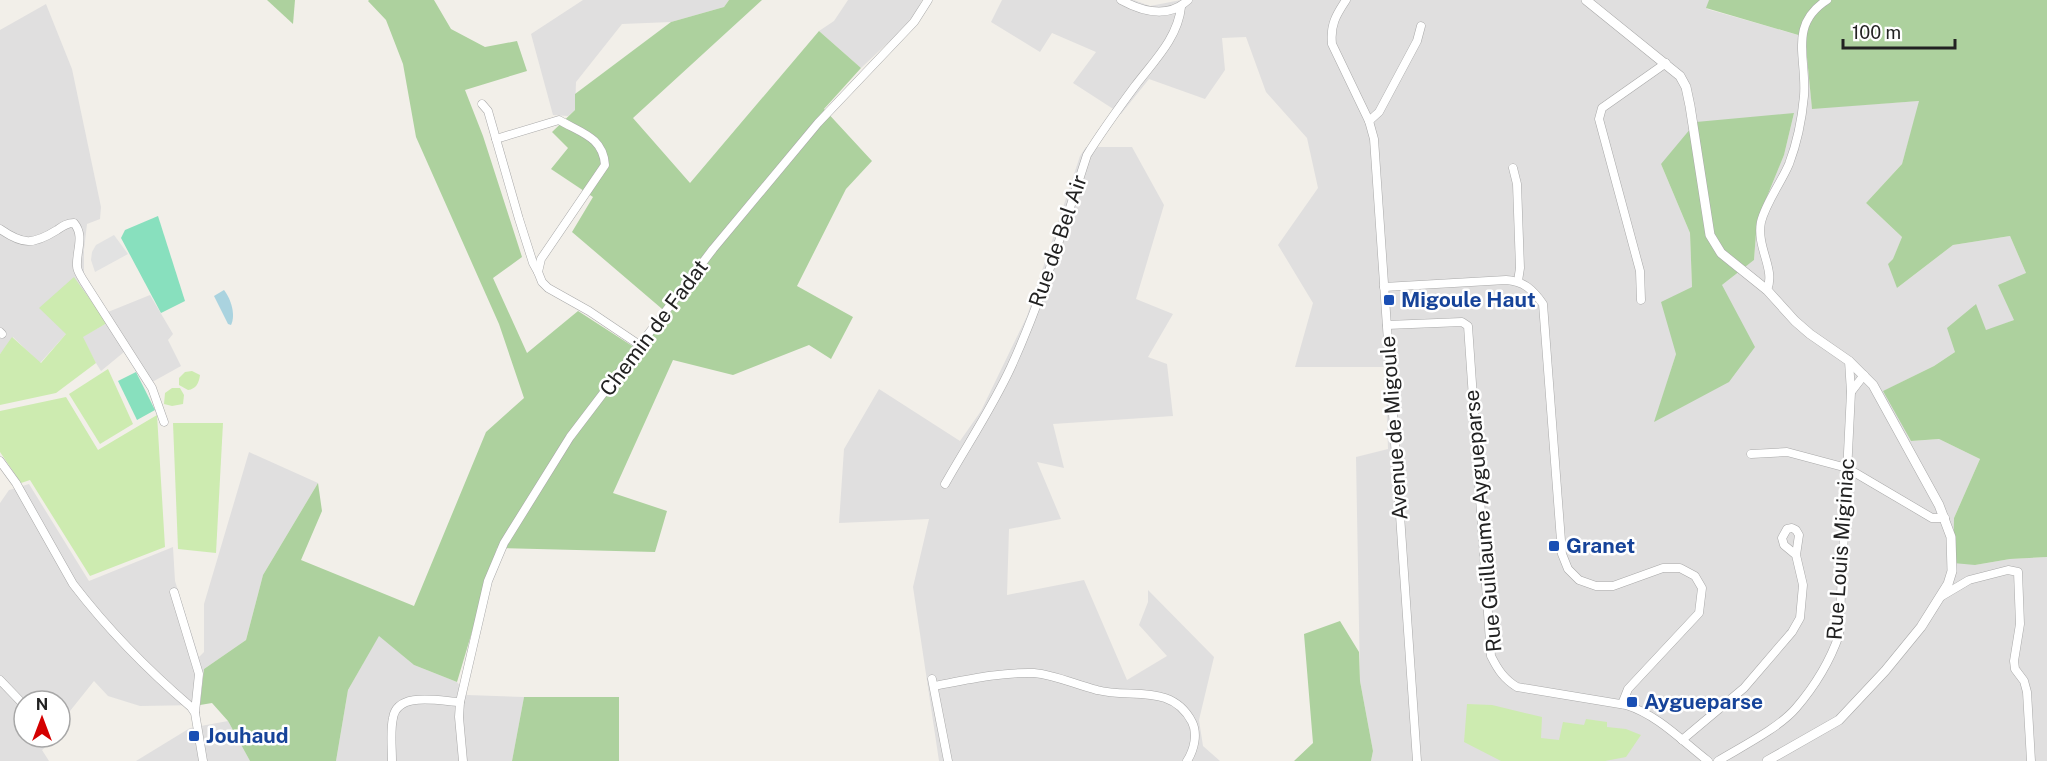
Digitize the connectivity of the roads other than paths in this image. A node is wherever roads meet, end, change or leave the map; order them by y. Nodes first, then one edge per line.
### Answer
1 (928, 0) edge
2 (1121, 0) edge
3 (1188, 0) edge
4 (1346, 0) edge
5 (1586, 0) edge
6 (1827, 0) edge
7 (1181, 7) junction
8 (1421, 26) dead end
9 (1666, 63) junction
10 (482, 104) dead end
11 (1369, 121) junction
12 (496, 139) junction
13 (1513, 168) dead end
14 (0, 229) edge
15 (538, 272) junction
16 (1518, 281) junction
17 (1384, 287) junction
18 (1767, 290) junction
19 (1641, 300) dead end
20 (1387, 325) junction
21 (641, 346) junction
22 (1849, 361) junction
23 (1864, 375) junction
24 (1851, 392) junction
25 (164, 422) dead end
26 (1751, 454) dead end
27 (0, 461) edge
28 (1847, 468) junction
29 (945, 484) dead end
30 (1945, 518) junction
31 (1796, 555) dead end
32 (174, 592) dead end
33 (1942, 596) junction
34 (0, 680) edge
35 (12, 692) edge
36 (460, 702) junction
37 (1622, 704) junction
38 (195, 713) junction
39 (1682, 740) junction
40 (203, 761) edge
41 (392, 761) edge
42 (463, 761) edge
43 (948, 761) edge
44 (1187, 761) edge
45 (1417, 761) edge
46 (1708, 761) edge
47 (1718, 761) edge
48 (1767, 761) edge
49 (2031, 761) edge

1 - 21 street, Chemin de Fadat
2 - 7 street
3 - 7 street
4 - 11 street, Avenue de Migoule
5 - 9 street
6 - 18 street
7 - 29 street, Rue de Bel Air
8 - 11 street
9 - 18 street
9 - 19 street
10 - 12 street
11 - 17 street, Avenue de Migoule
12 - 15 street
12 - 15 street
13 - 16 street
14 - 25 street
15 - 21 street
16 - 17 street
16 - 37 street
17 - 20 street, Avenue de Migoule
18 - 22 street
20 - 37 street, Rue Guillaume Aygueparse
20 - 45 street, Avenue de Migoule
21 - 36 street, Chemin de Fadat
22 - 23 street
22 - 24 street, Rue Louis Miginiac
23 - 24 street
23 - 30 street
24 - 28 street, Rue Louis Miginiac
26 - 28 street
27 - 38 street
28 - 30 street
28 - 47 street, Rue Louis Miginiac
30 - 33 street
31 - 39 street
32 - 38 street
33 - 48 street
33 - 49 street
34 - 35 street
36 - 41 street
36 - 42 street, Chemin de Fadat
37 - 39 street, Rue Guillaume Aygueparse
38 - 40 street
39 - 46 street, Rue Guillaume Aygueparse
43 - 44 street

